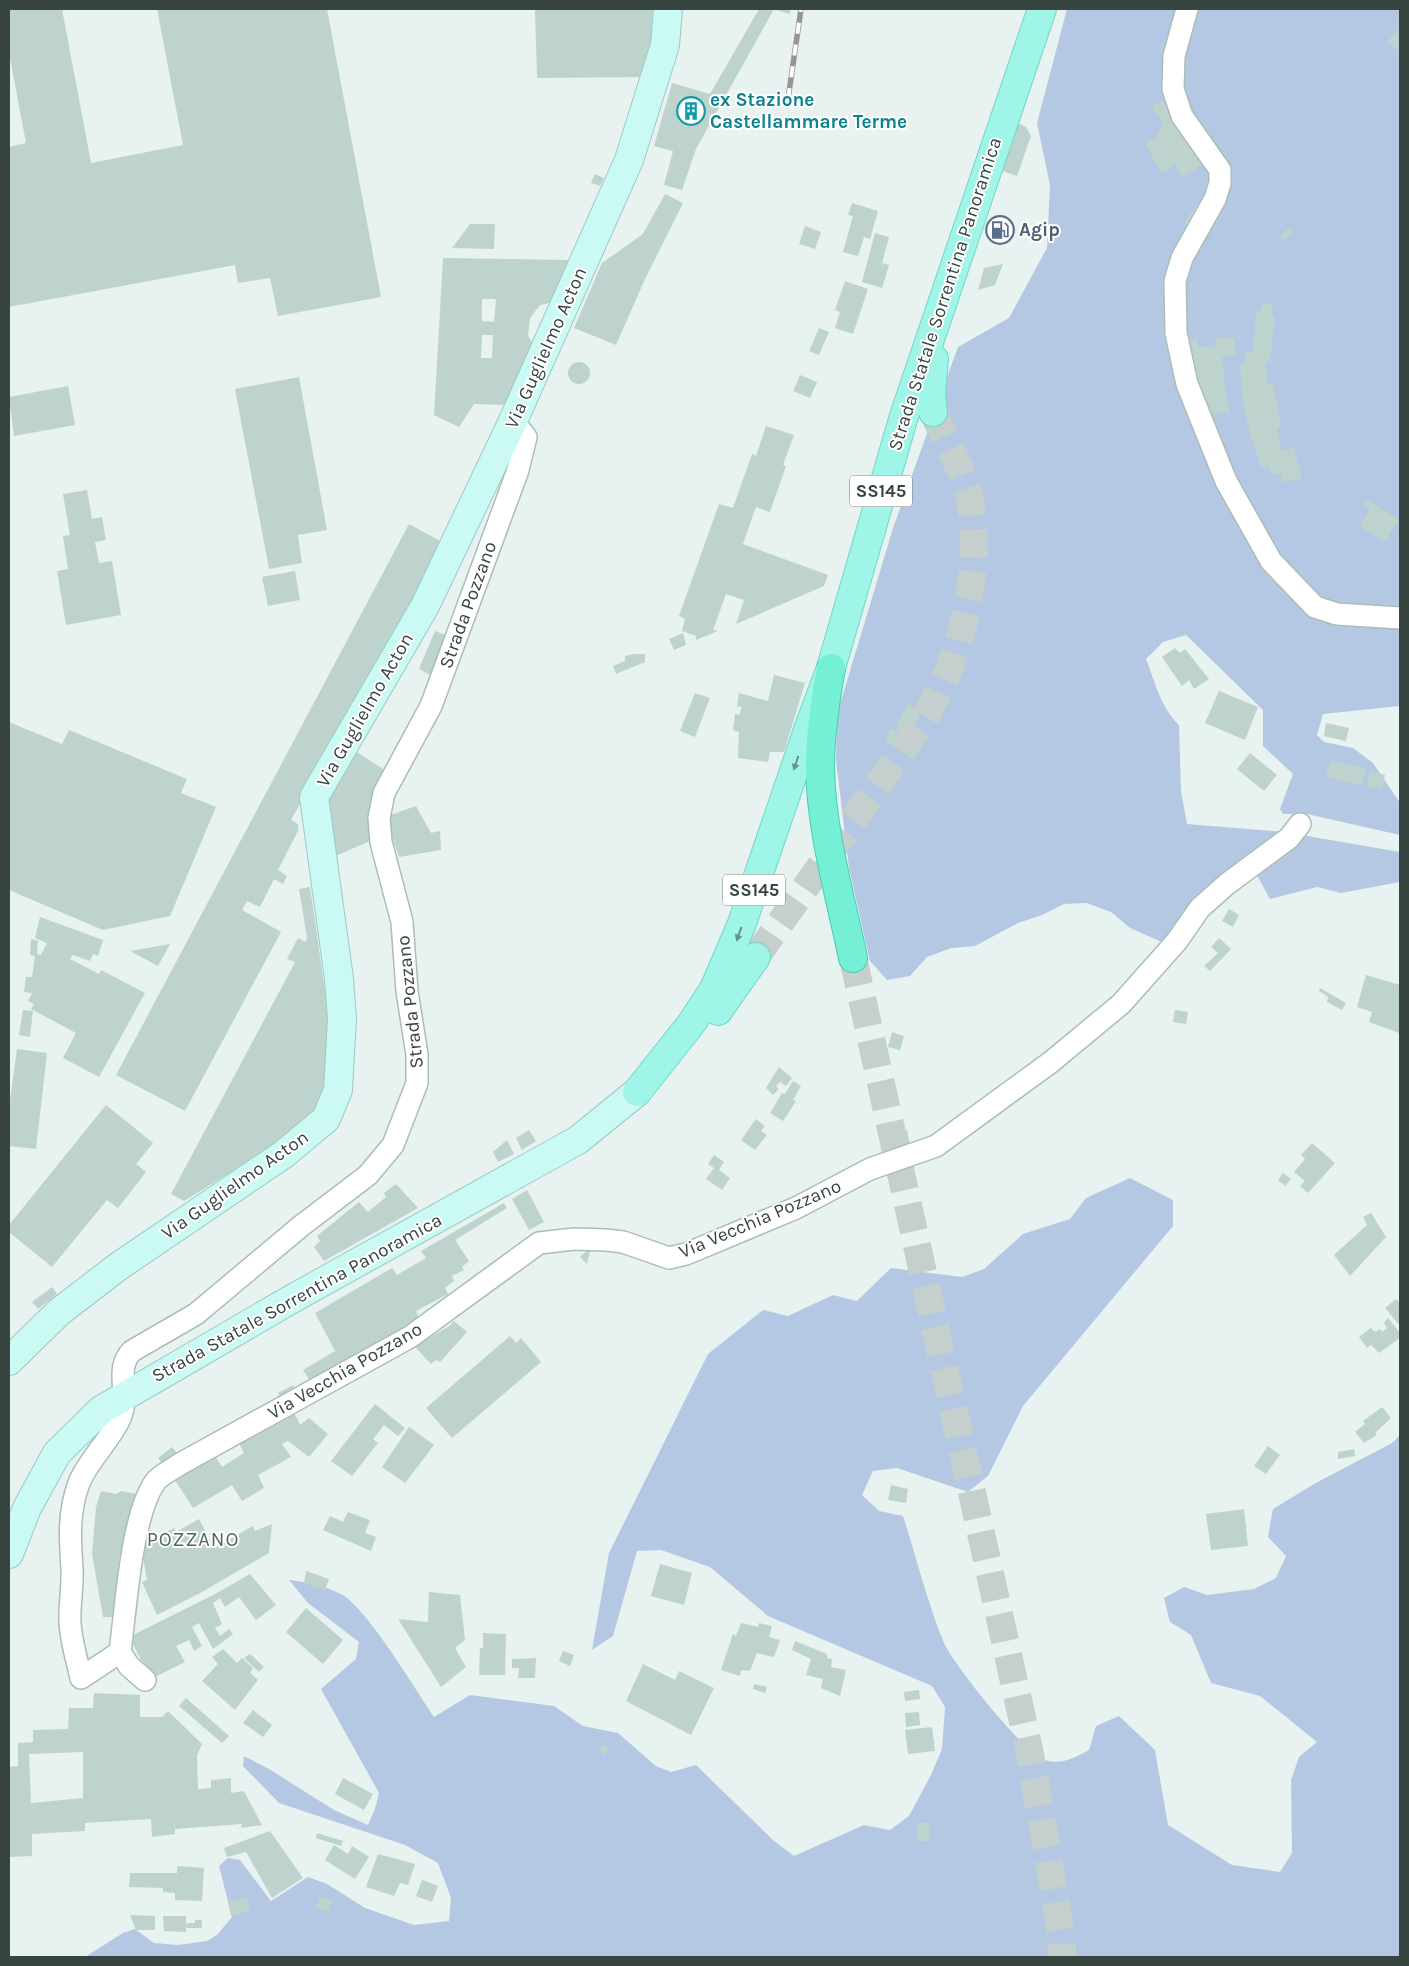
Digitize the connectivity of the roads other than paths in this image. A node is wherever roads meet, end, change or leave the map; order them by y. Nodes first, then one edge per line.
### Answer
1 (668, 9) edge
2 (1042, 9) edge
3 (1187, 9) edge
4 (937, 316) junction
5 (934, 412) tunnel mouth
6 (514, 420) junction
7 (1400, 618) edge
8 (831, 668) junction
9 (1300, 824) dead end
10 (756, 957) tunnel mouth
11 (853, 958) tunnel mouth
12 (637, 1092) junction
13 (9, 1361) edge
14 (125, 1395) junction
15 (9, 1554) edge
16 (120, 1652) junction
17 (145, 1680) dead end

1 - 6 street, Via Guglielmo Acton
2 - 4 main road, Strada Statale Sorrentina Panoramica / SS145
3 - 7 street
4 - 5 main road, SS145
4 - 8 main road, Strada Statale Sorrentina Panoramica / SS145
6 - 13 street, Via Guglielmo Acton
6 - 14 street, Strada Pozzano
8 - 11 highway
8 -> 12 main road, SS145
9 - 16 street, Via Vecchia Pozzano
10 - 12 main road, SS145
12 - 14 street, Strada Statale Sorrentina Panoramica / SS145
14 - 15 street, Strada Statale Sorrentina Panoramica / SS145
14 - 16 street, Strada Pozzano
16 - 17 street

